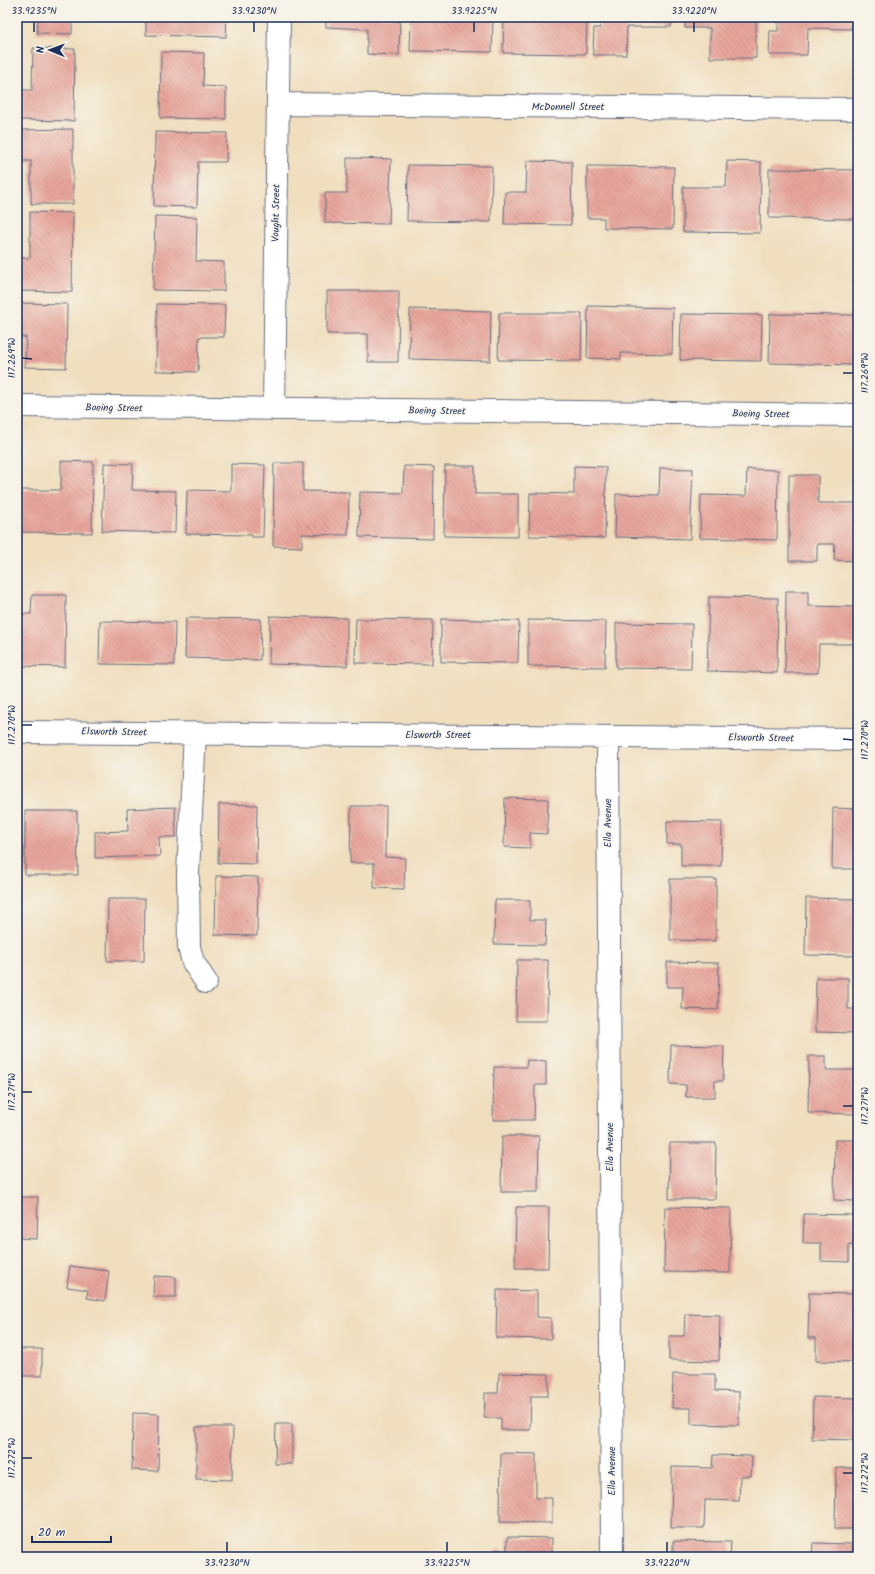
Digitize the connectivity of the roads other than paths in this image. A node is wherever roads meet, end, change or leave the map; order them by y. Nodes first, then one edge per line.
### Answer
1 (279, 17) edge
2 (278, 104) junction
3 (858, 109) edge
4 (17, 406) edge
5 (274, 409) junction
6 (858, 415) edge
7 (17, 732) edge
8 (195, 733) junction
9 (608, 737) junction
10 (858, 739) edge
11 (206, 982) dead end
12 (612, 1557) edge

1 - 2 street, Vought Street
2 - 3 street, McDonnell Street
2 - 5 street, Vought Street
4 - 5 street, Boeing Street
5 - 6 street, Boeing Street
7 - 8 street, Elsworth Street
8 - 9 street, Elsworth Street
8 - 11 street
9 - 10 street, Elsworth Street
9 - 12 street, Ella Avenue

